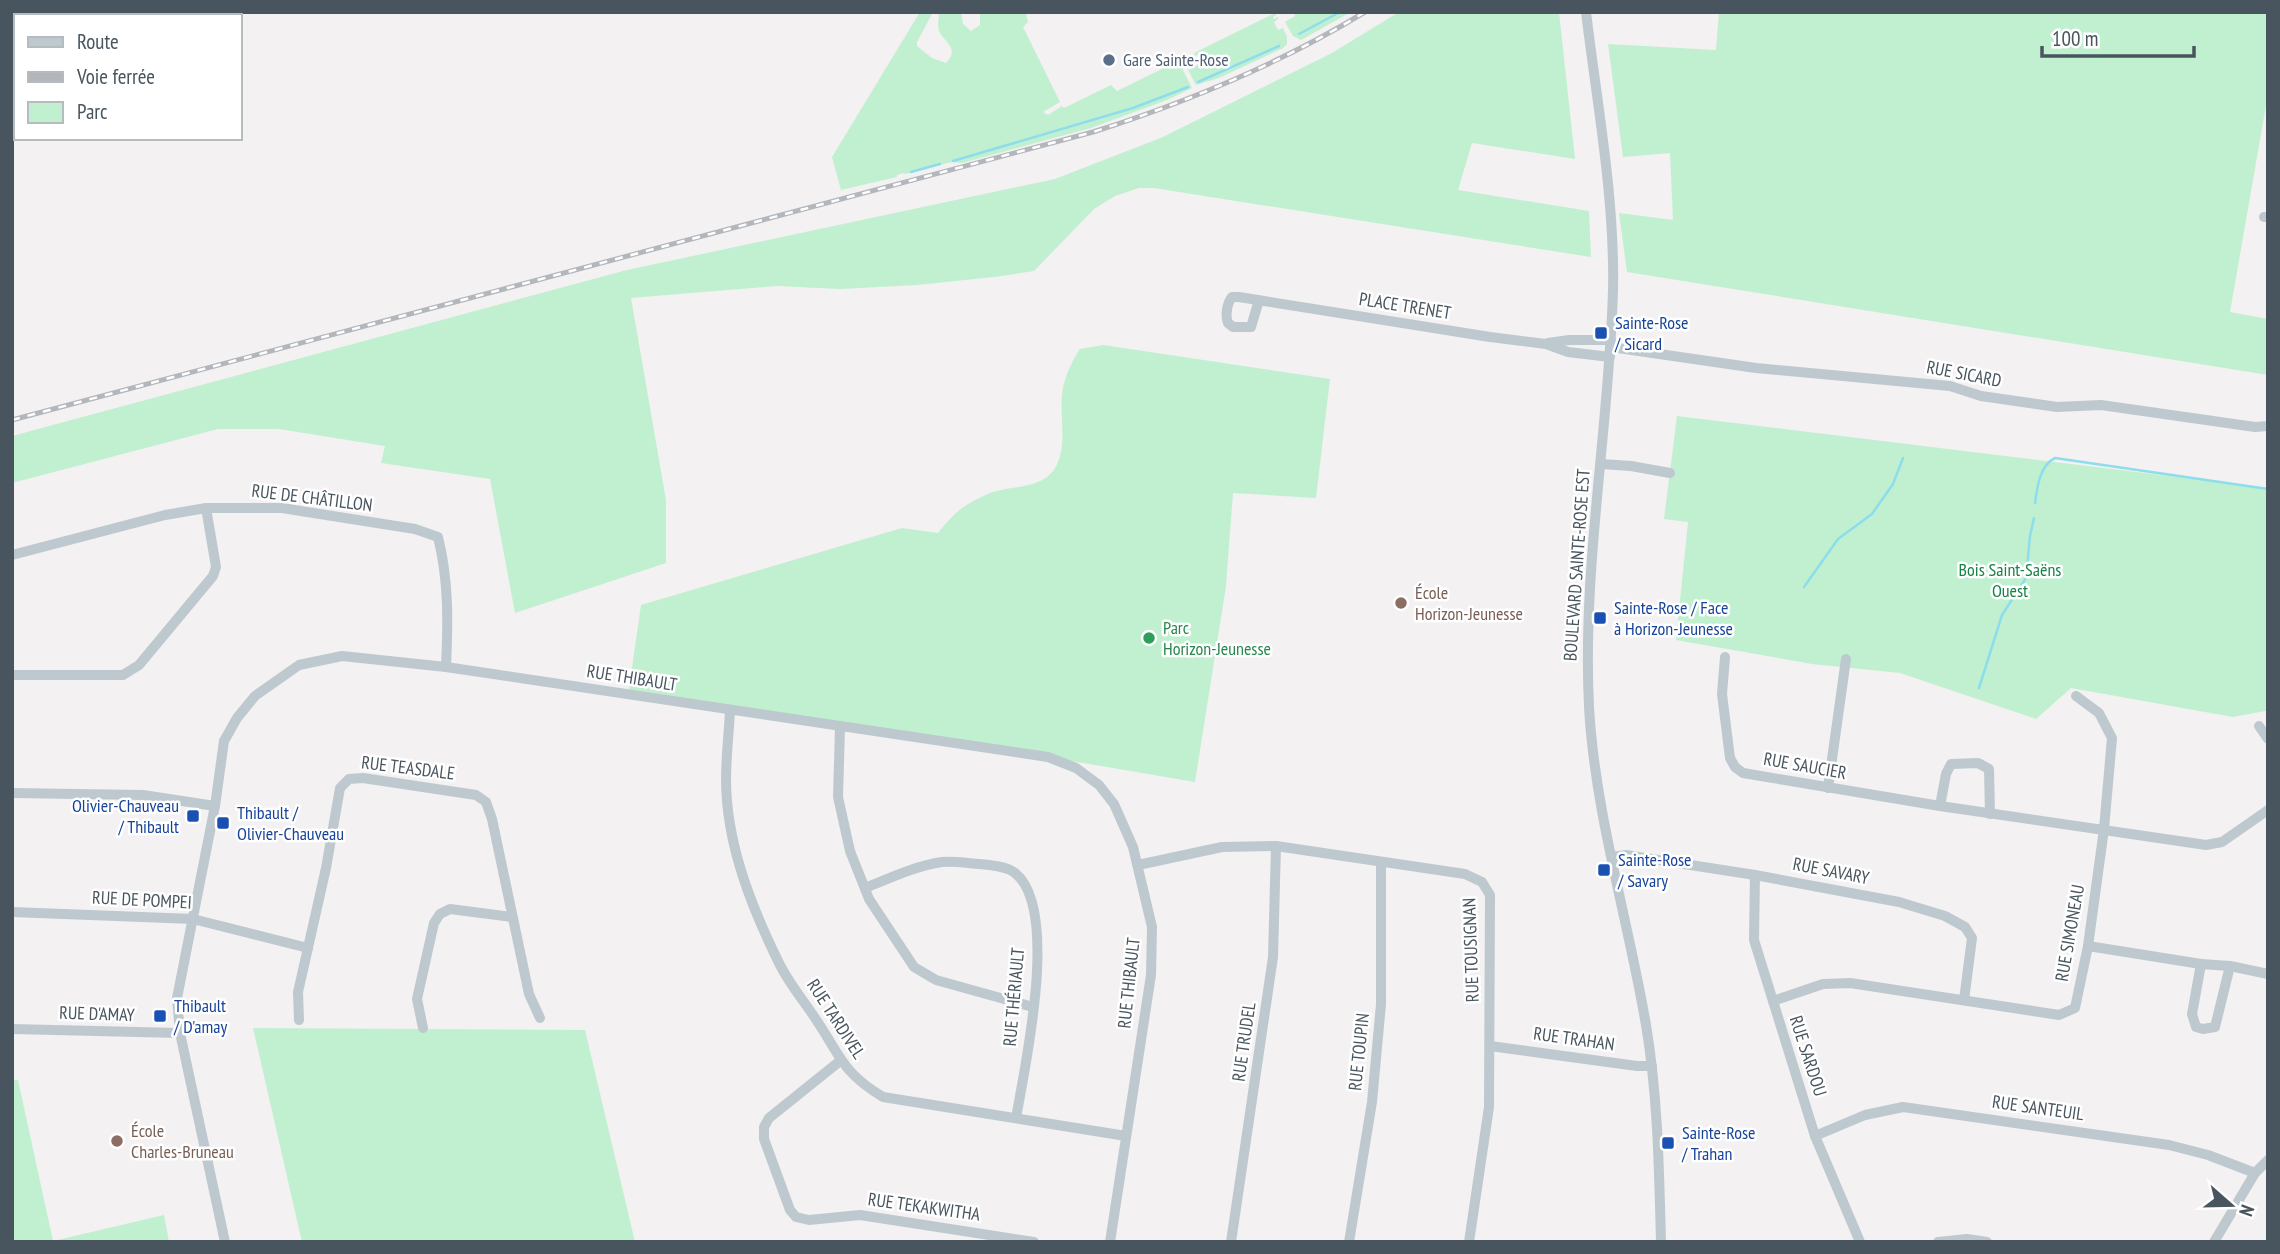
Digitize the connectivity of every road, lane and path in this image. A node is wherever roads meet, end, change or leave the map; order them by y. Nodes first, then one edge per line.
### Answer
1 (1586, 12) edge
2 (1259, 300) dead end
3 (1546, 344) junction
4 (1611, 348) junction
5 (2268, 426) edge
6 (1601, 464) junction
7 (1670, 473) dead end
8 (206, 508) junction
9 (12, 555) edge
10 (1725, 657) dead end
11 (1846, 659) dead end
12 (446, 667) junction
13 (12, 675) edge
14 (2076, 696) dead end
15 (730, 710) junction
16 (2259, 726) dead end
17 (840, 727) junction
18 (2268, 738) edge
19 (1828, 788) junction
20 (12, 793) edge
21 (215, 806) junction
22 (1940, 806) junction
23 (2268, 810) edge
24 (1990, 814) junction
25 (2104, 829) junction
26 (1276, 846) junction
27 (1612, 856) junction
28 (1381, 863) junction
29 (1138, 865) junction
30 (1755, 875) junction
31 (865, 888) junction
32 (12, 912) edge
33 (512, 917) junction
34 (193, 919) junction
35 (2088, 946) junction
36 (308, 948) junction
37 (2201, 964) junction
38 (2230, 966) junction
39 (2268, 974) edge
40 (1964, 1000) junction
41 (1773, 1001) junction
42 (1033, 1007) junction
43 (540, 1018) dead end
44 (299, 1020) dead end
45 (422, 1028) dead end
46 (12, 1029) edge
47 (180, 1033) junction
48 (1490, 1046) junction
49 (840, 1061) junction
50 (1652, 1066) junction
51 (1016, 1118) junction
52 (1126, 1136) junction
53 (1815, 1136) junction
54 (2268, 1160) edge
55 (2255, 1173) junction
56 (225, 1242) edge
57 (1034, 1242) edge
58 (1110, 1242) edge
59 (1231, 1242) edge
60 (1349, 1242) edge
61 (1469, 1242) edge
62 (1661, 1242) edge
63 (1860, 1242) edge
64 (1938, 1242) edge
65 (1987, 1242) edge
66 (2214, 1242) edge

1 - 4 street, BOULEVARD SAINTE-ROSE EST
2 - 3 street, PLACE TRENET
3 - 4 street, PLACE TRENET
3 - 4 street, PLACE TRENET
4 - 5 street, RUE SICARD
4 - 6 street, BOULEVARD SAINTE-ROSE EST
6 - 7 street
6 - 27 street, BOULEVARD SAINTE-ROSE EST
8 - 9 street, RUE DE CHÂTILLON
8 - 12 street, RUE DE CHÂTILLON
8 - 13 street
10 - 19 street, RUE SAUCIER
11 - 19 street
12 - 15 street, RUE THIBAULT
12 - 21 street, RUE THIBAULT
14 - 25 street, RUE SIMONEAU
15 - 17 street, RUE THIBAULT
15 - 49 street, RUE TARDIVEL
16 - 18 street
17 - 29 street, RUE THIBAULT
17 - 31 street
19 - 22 street, RUE SAUCIER
20 - 21 street
21 - 34 street, RUE THIBAULT
22 - 24 street, RUE SAUCIER
22 - 24 street
23 - 25 street, RUE SAUCIER
24 - 25 street, RUE SAUCIER
25 - 35 street, RUE SIMONEAU
26 - 28 street, RUE TOUSIGNAN
26 - 29 street, RUE TOUSIGNAN
26 - 59 street, RUE TRUDEL
27 - 30 street, RUE SAVARY
27 - 50 street, BOULEVARD SAINTE-ROSE EST
28 - 48 street, RUE TOUSIGNAN
28 - 60 street, RUE TOUPIN
29 - 52 street, RUE THIBAULT
30 - 40 street, RUE SAVARY
30 - 41 street, RUE SARDOU
31 - 42 street
31 - 42 street, RUE THÉRIAULT
32 - 34 street, RUE DE POMPEI
33 - 36 street, RUE TEASDALE
33 - 43 street, RUE TEASDALE
33 - 45 street
34 - 36 street, RUE DE POMPEI
34 - 47 street, RUE THIBAULT
35 - 37 street
35 - 40 street, RUE SIMONEAU
36 - 44 street, RUE TEASDALE
37 - 38 street
37 - 38 street
38 - 39 street
40 - 41 street, RUE SIMONEAU
41 - 53 street, RUE SARDOU
42 - 51 street, RUE THÉRIAULT
46 - 47 street, RUE D'AMAY
47 - 56 street, RUE THIBAULT
48 - 50 street, RUE TRAHAN
48 - 61 street, RUE TOUSIGNAN
49 - 51 street, RUE TARDIVEL
49 - 57 street, RUE TEKAKWITHA
50 - 62 street, BOULEVARD SAINTE-ROSE EST
51 - 52 street, RUE TARDIVEL
52 - 58 street, RUE THIBAULT
53 - 55 street, RUE SANTEUIL
53 - 63 street, RUE SARDOU
54 - 55 street
55 - 66 street
64 - 65 street

